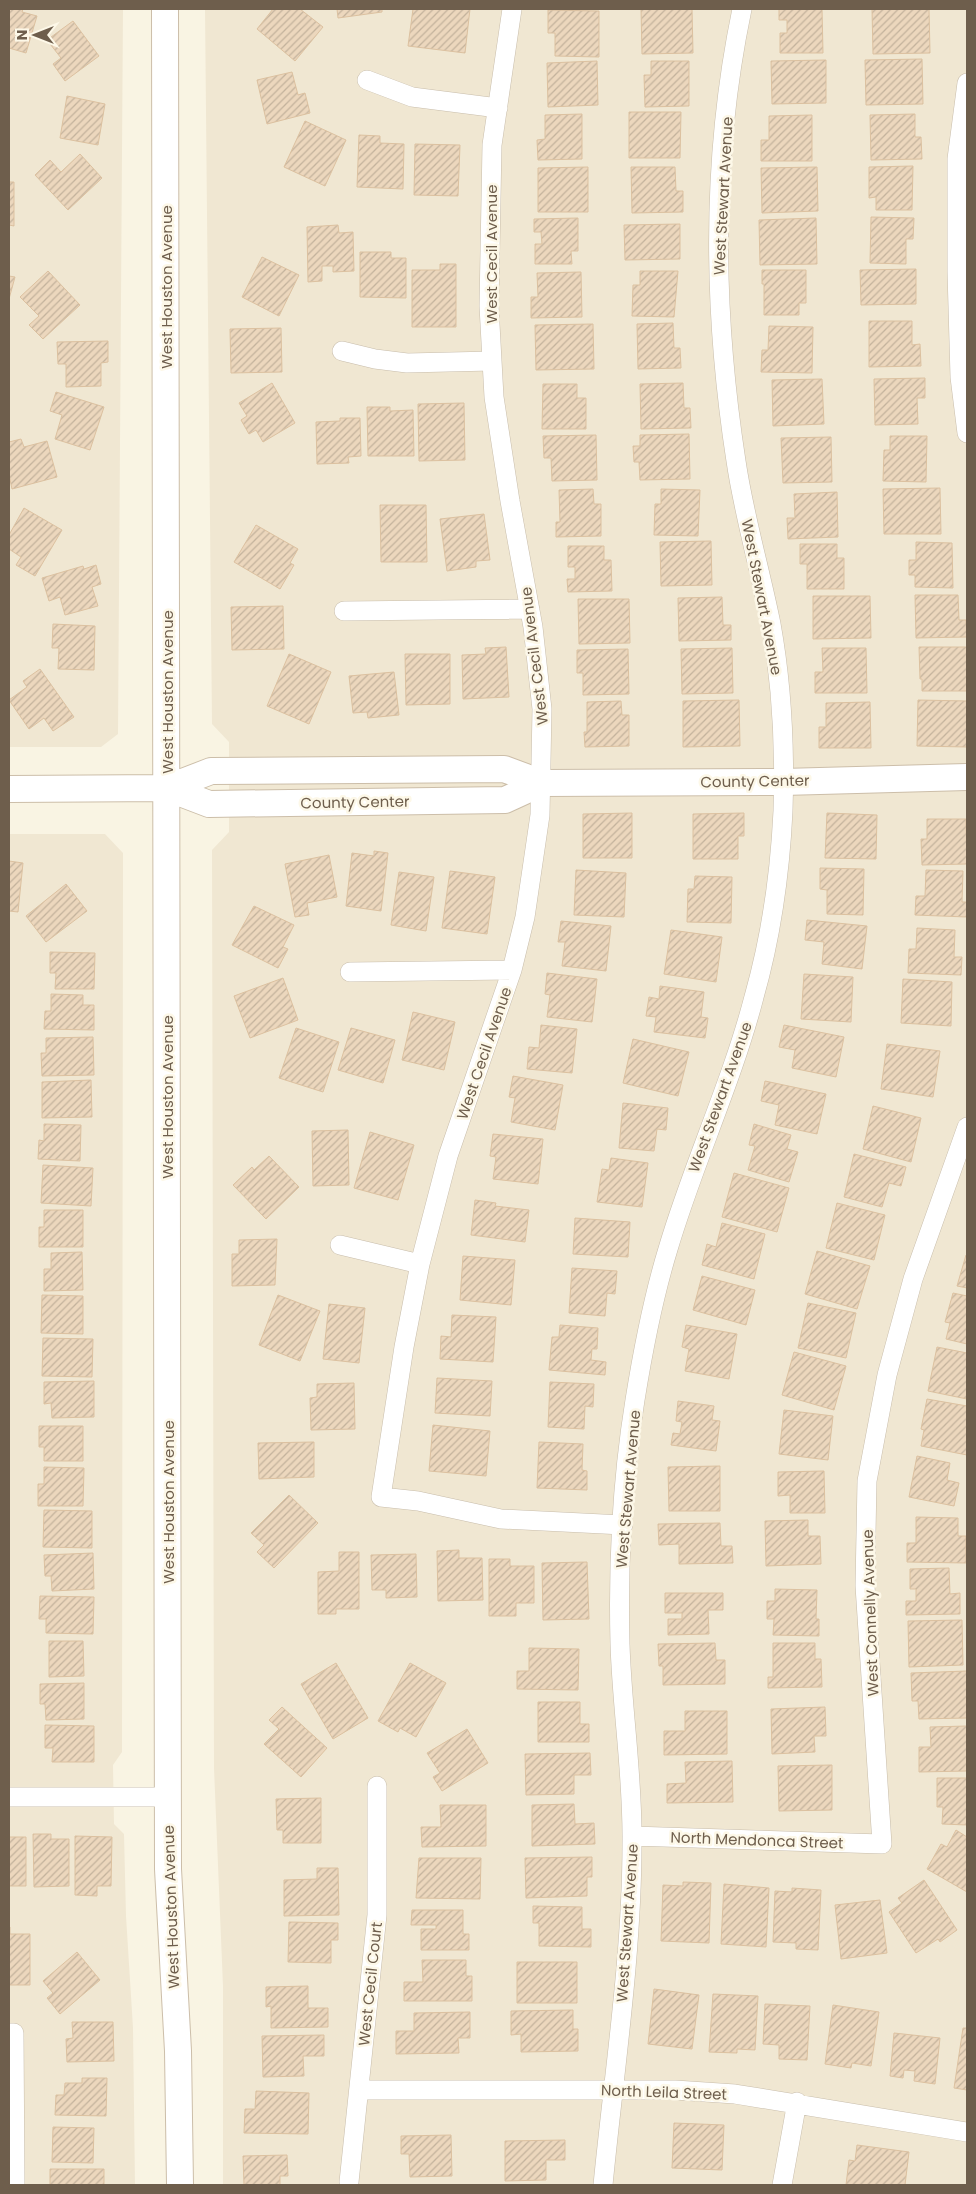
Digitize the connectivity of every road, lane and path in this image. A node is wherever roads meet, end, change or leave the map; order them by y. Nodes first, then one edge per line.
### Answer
1 (165, 9) edge
2 (512, 9) edge
3 (742, 9) edge
4 (367, 80) dead end
5 (967, 82) edge
6 (498, 108) junction
7 (342, 351) dead end
8 (492, 362) junction
9 (964, 377) edge
10 (967, 434) edge
11 (530, 609) junction
12 (344, 611) dead end
13 (967, 777) edge
14 (542, 782) junction
15 (783, 782) junction
16 (9, 788) edge
17 (167, 788) junction
18 (512, 970) junction
19 (350, 972) dead end
20 (967, 1127) edge
21 (340, 1245) dead end
22 (420, 1264) junction
23 (623, 1525) junction
24 (377, 1786) dead end
25 (9, 1797) edge
26 (168, 1797) junction
27 (632, 1836) junction
28 (882, 1844) joint
29 (12, 2033) edge
30 (358, 2090) junction
31 (612, 2090) junction
32 (797, 2102) junction
33 (967, 2132) edge
34 (350, 2182) dead end
35 (15, 2185) edge
36 (180, 2185) edge
37 (603, 2185) edge
38 (782, 2185) edge

1 - 17 main road, West Houston Avenue
2 - 6 street, West Cecil Avenue
3 - 15 street, West Stewart Avenue
4 - 6 street
5 - 9 street
6 - 8 street, West Cecil Avenue
7 - 8 street
8 - 11 street, West Cecil Avenue
9 - 10 street
11 - 12 street
11 - 14 street, West Cecil Avenue
13 - 15 main road, County Center
14 - 15 main road, County Center
14 - 17 main road, County Center
14 - 18 street, West Cecil Avenue
15 - 23 street, West Stewart Avenue
16 - 17 main road, County Center
17 - 26 main road, West Houston Avenue
18 - 19 street
18 - 22 street, West Cecil Avenue
20 - 28 street, West Connelly Avenue
21 - 22 street
22 - 23 street, West Cecil Avenue
23 - 27 street, West Stewart Avenue
24 - 30 street, West Cecil Court
25 - 26 street
26 - 36 main road, West Houston Avenue
27 - 28 street, North Mendonca Street
27 - 31 street, West Stewart Avenue
29 - 35 street
30 - 31 street, North Leila Street
30 - 34 street, West Cecil Court
31 - 32 street, North Leila Street
31 - 37 street, West Stewart Avenue
32 - 33 street, North Leila Street
32 - 38 street

